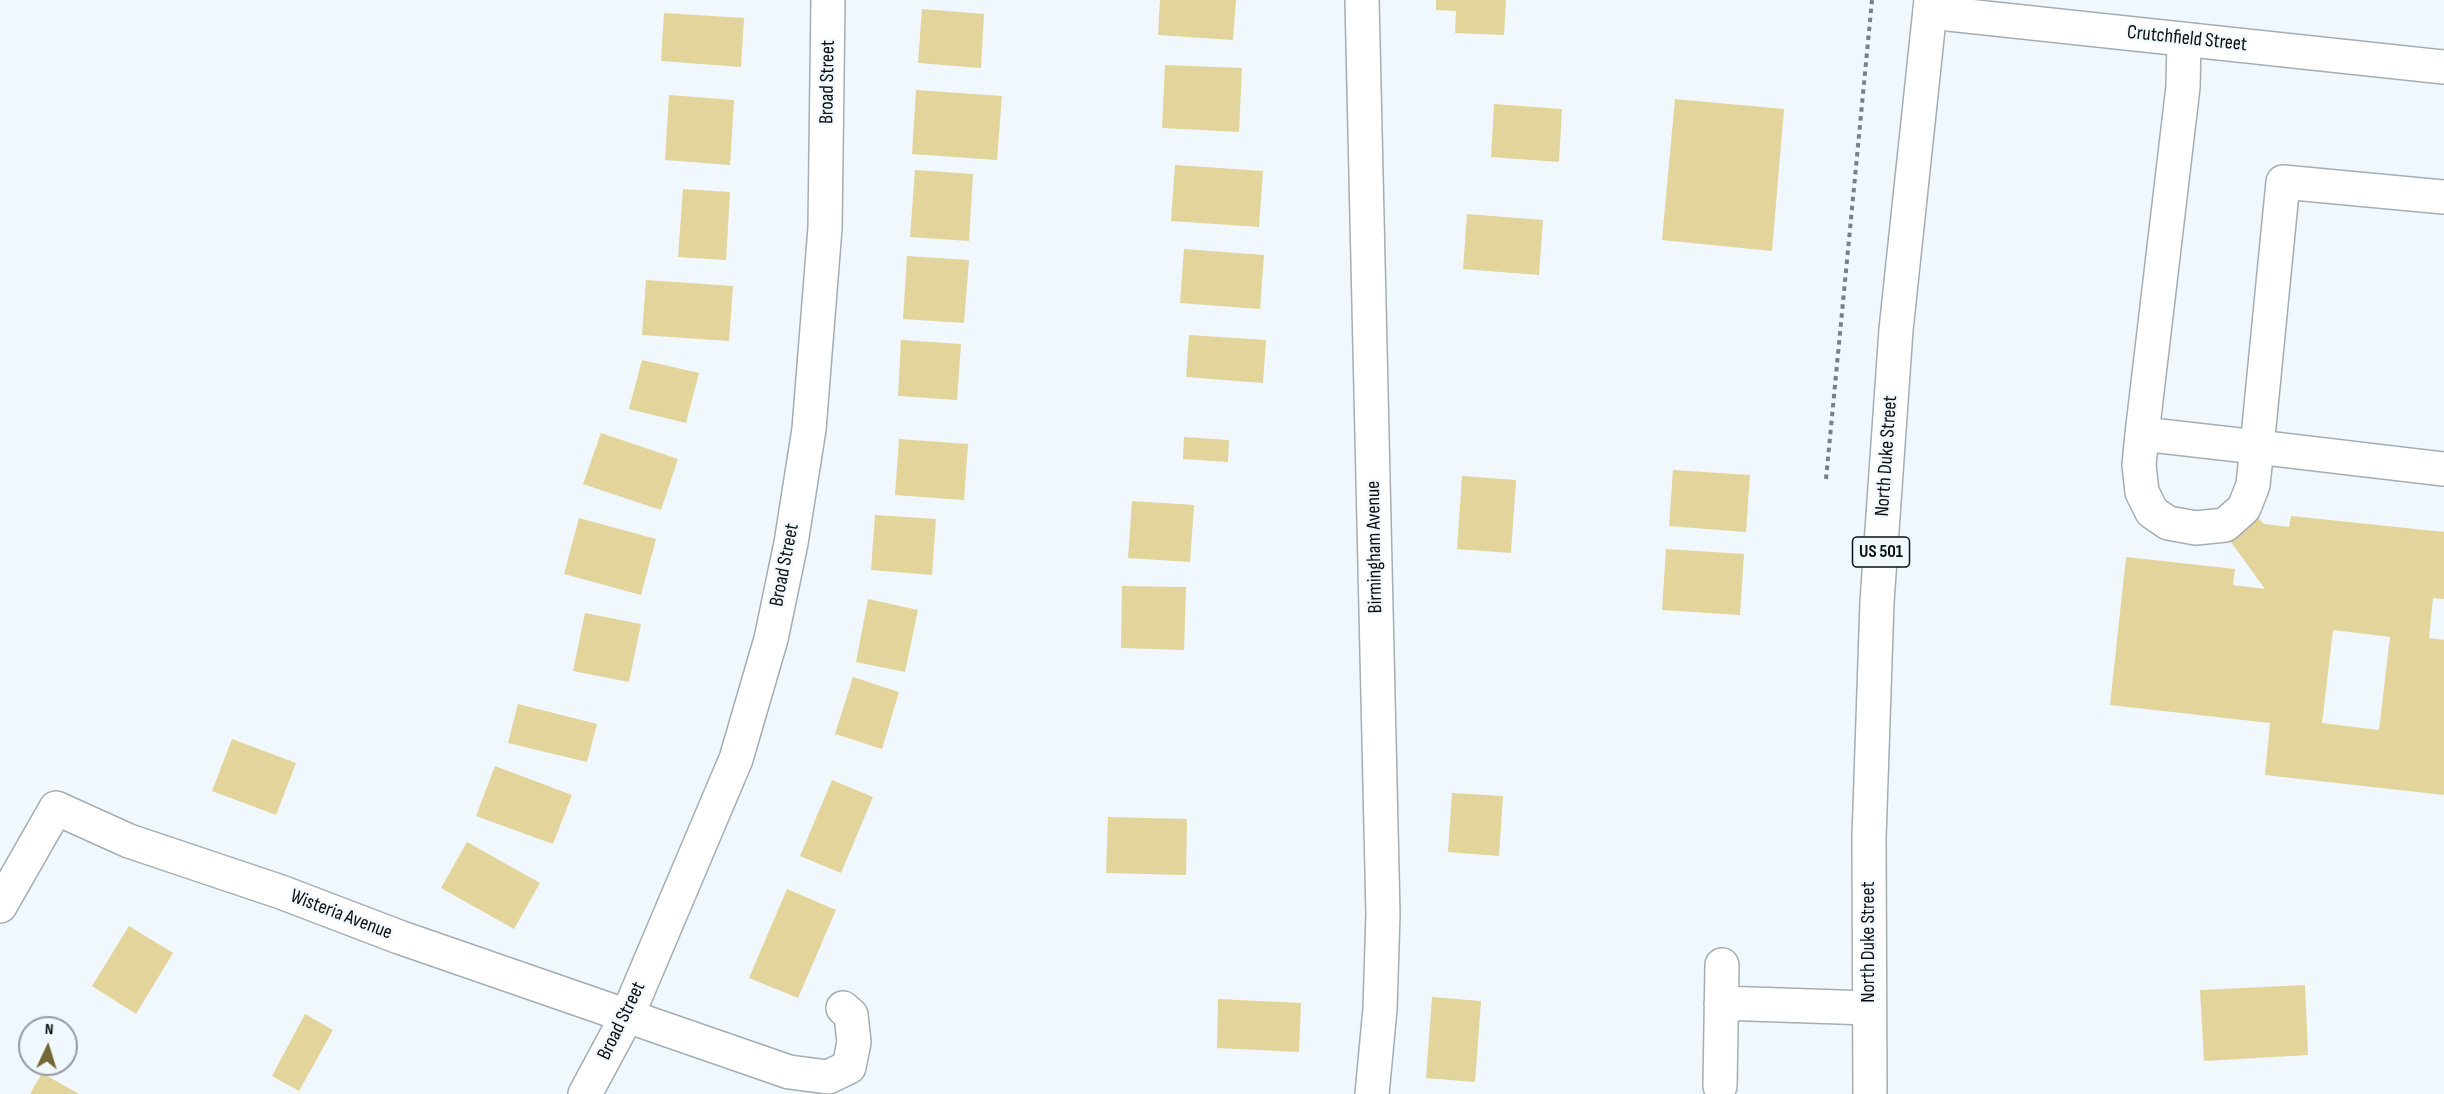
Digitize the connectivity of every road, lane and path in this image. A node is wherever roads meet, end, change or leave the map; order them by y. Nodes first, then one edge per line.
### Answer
1 (828, 0) edge
2 (1362, 0) edge
3 (1872, 0) edge
4 (1931, 6) edge
5 (2184, 39) junction
6 (2444, 67) edge
7 (2444, 197) edge
8 (2142, 434) junction
9 (2257, 447) junction
10 (2444, 469) edge
11 (1826, 479) dead end
12 (0, 906) edge
13 (1722, 965) dead end
14 (1721, 1003) junction
15 (843, 1008) dead end
16 (1869, 1008) junction
17 (628, 1014) junction
18 (1720, 1086) dead end
19 (585, 1094) edge
20 (1372, 1094) edge
21 (1870, 1094) edge

1 - 17 main road, Broad Street
2 - 20 main road, Birmingham Avenue
3 - 11 path
4 - 5 main road, Crutchfield Street
4 - 16 main road, North Duke Street / US 501
5 - 6 main road, Crutchfield Street
5 - 8 main road
7 - 9 main road
8 - 9 main road
8 - 9 main road
9 - 10 main road
12 - 17 main road, Wisteria Avenue
13 - 14 main road
14 - 16 main road
14 - 18 main road
15 - 17 main road, Wisteria Avenue
16 - 21 main road, North Duke Street / US 501
17 - 19 main road, Broad Street

